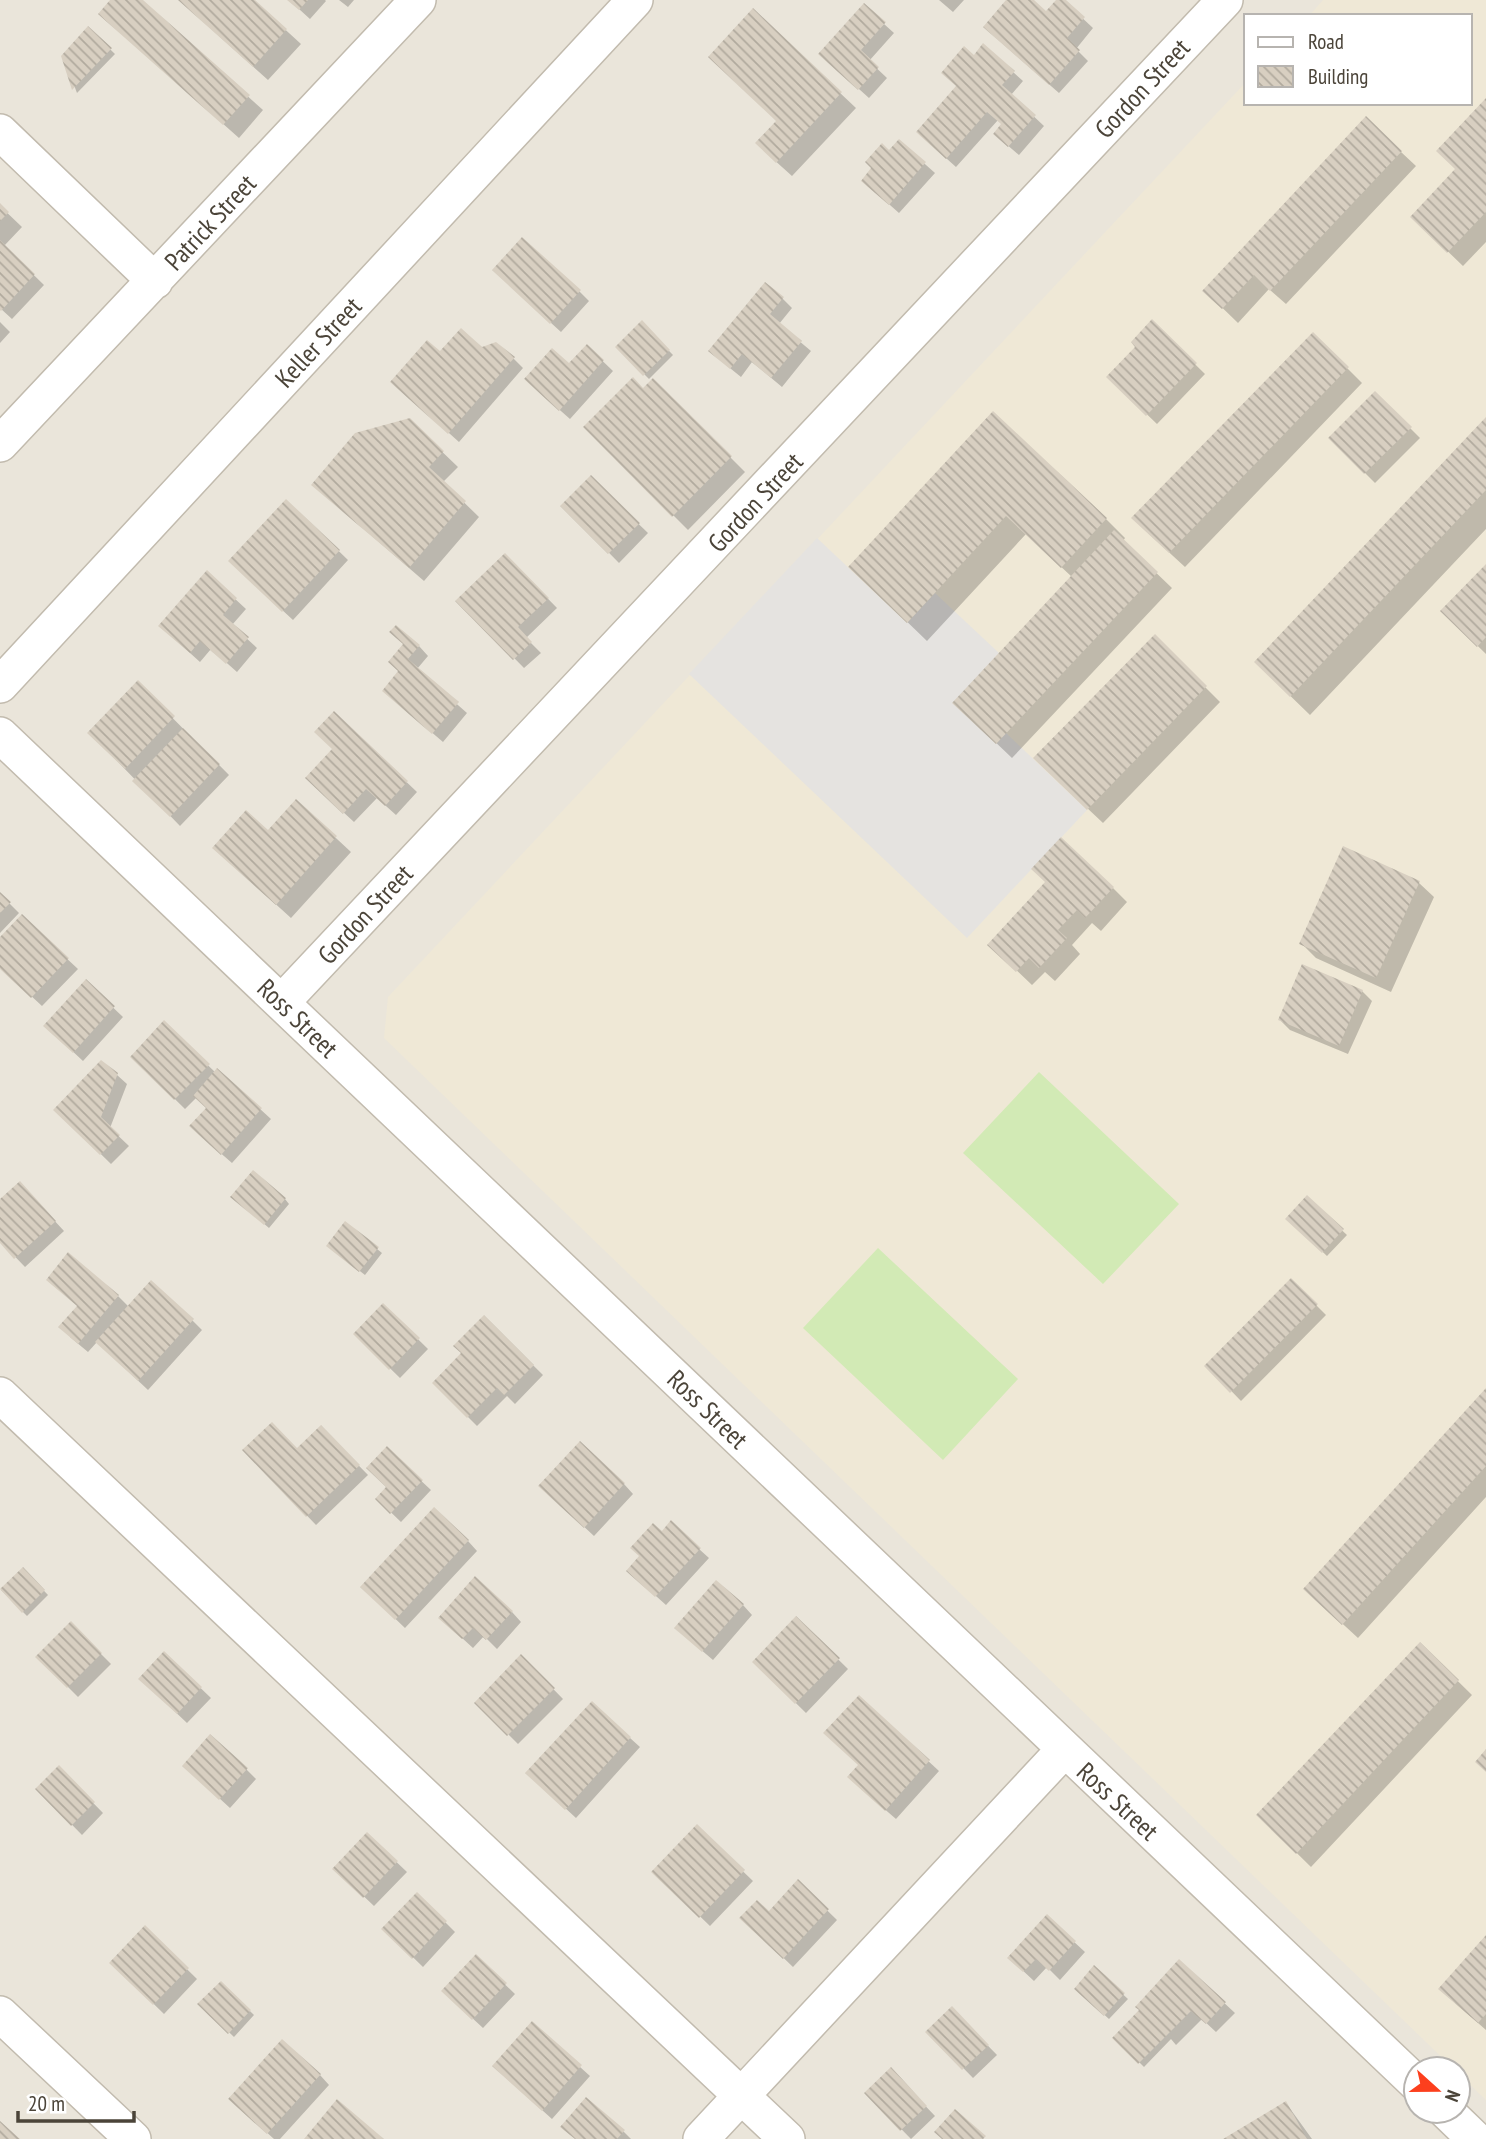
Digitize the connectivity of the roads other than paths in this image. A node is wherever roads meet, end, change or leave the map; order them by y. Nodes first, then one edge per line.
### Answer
1 (418, 0) edge
2 (635, 0) edge
3 (1225, 0) edge
4 (0, 132) edge
5 (155, 281) junction
6 (0, 444) edge
7 (0, 685) edge
8 (0, 735) edge
9 (282, 1002) junction
10 (0, 1395) edge
11 (1064, 1750) junction
12 (0, 2014) edge
13 (1402, 2070) edge
14 (741, 2096) junction
15 (1460, 2125) edge
16 (133, 2139) edge
17 (701, 2139) edge
18 (787, 2139) edge
19 (1475, 2139) edge

1 - 5 street, Patrick Street
2 - 7 street, Keller Street
3 - 9 street, Gordon Street
4 - 5 street
5 - 6 street, Patrick Street
8 - 9 street, Ross Street
9 - 11 street, Ross Street
10 - 14 street
11 - 13 street, Ross Street
11 - 14 street
12 - 16 street
14 - 17 street
14 - 18 street
15 - 19 street

